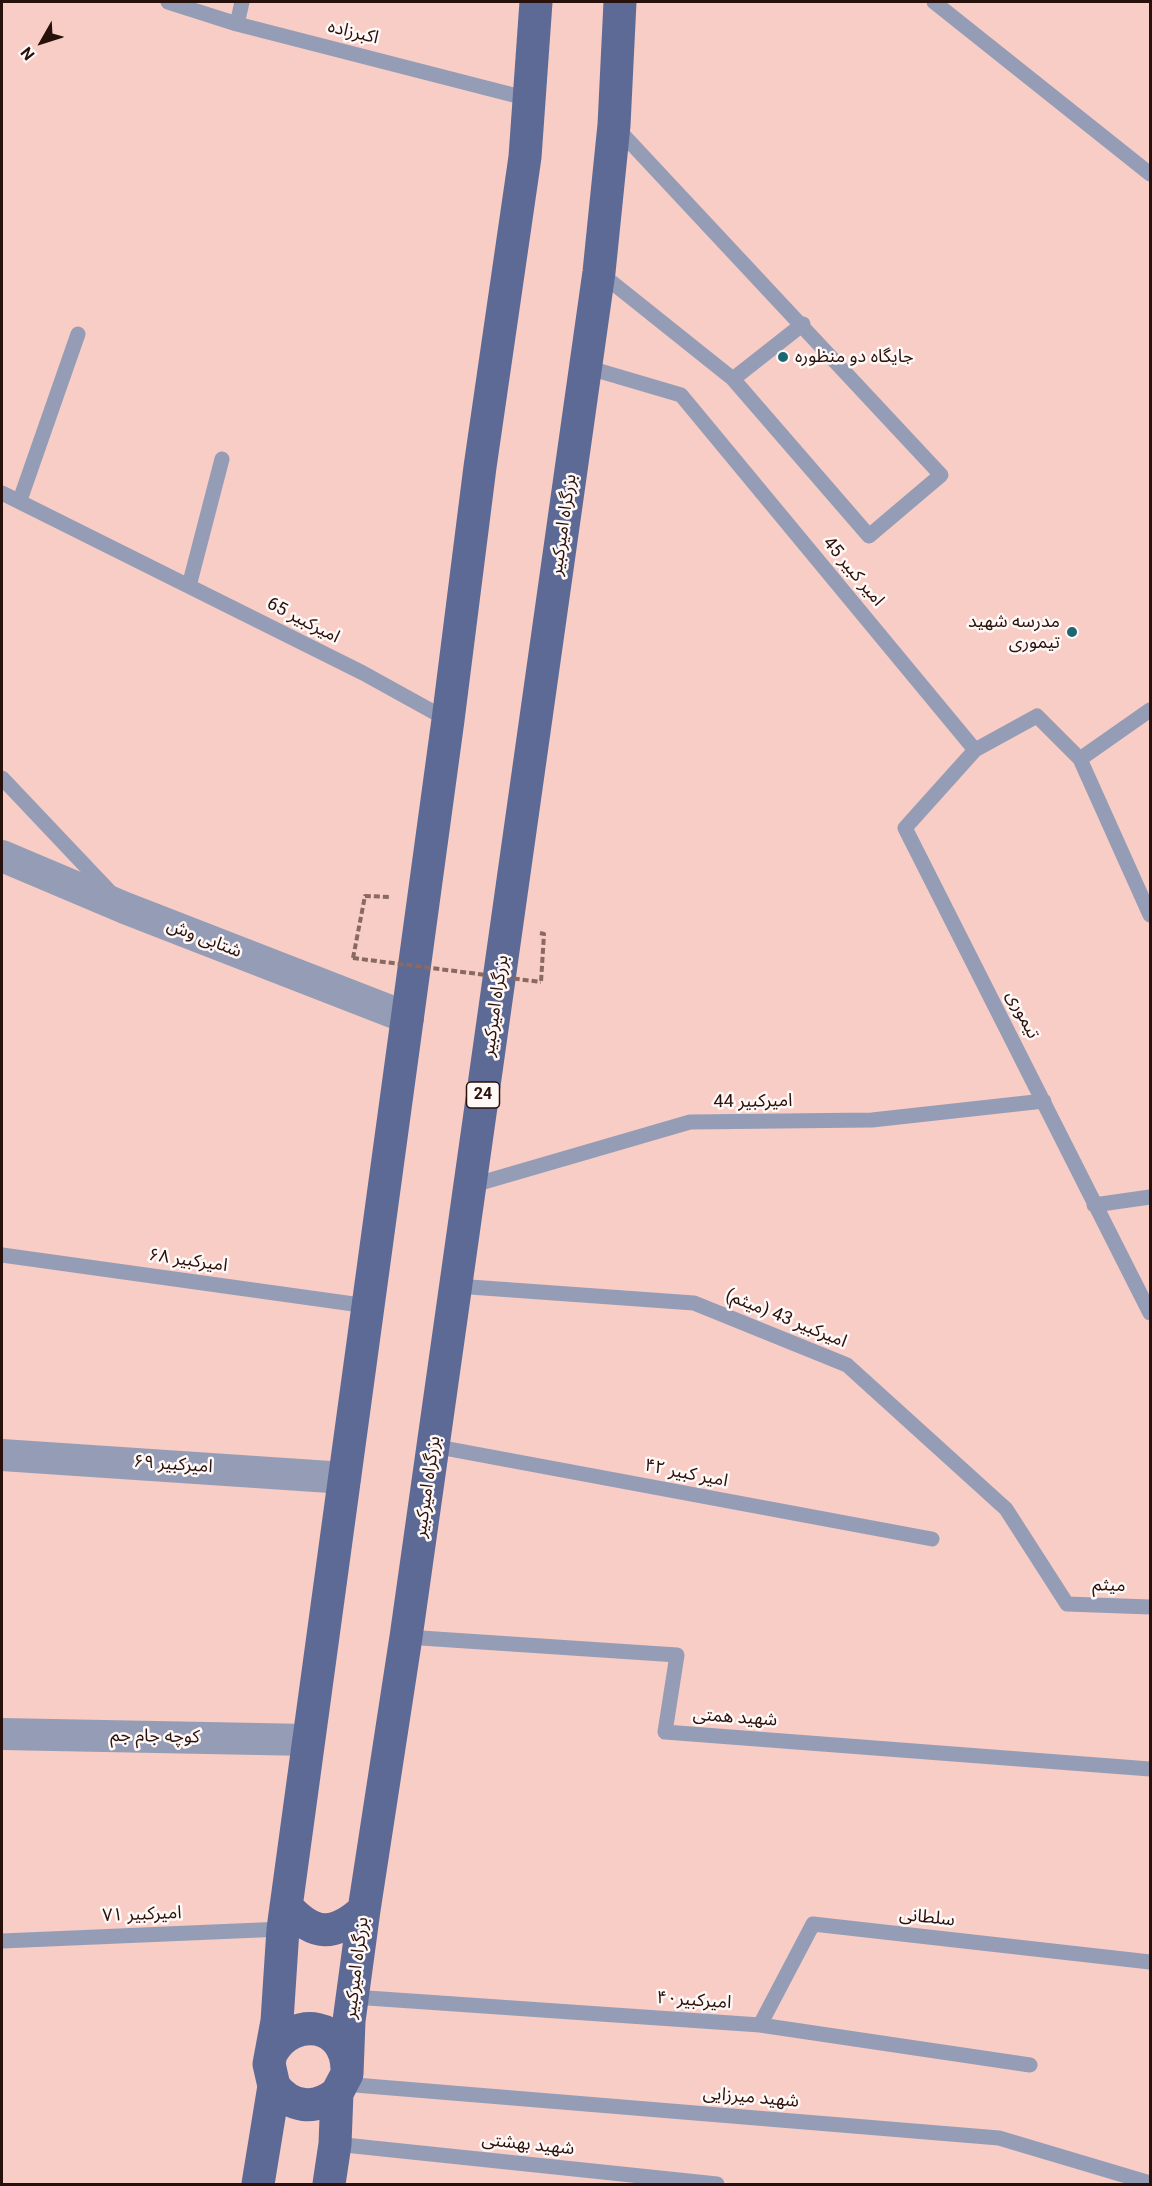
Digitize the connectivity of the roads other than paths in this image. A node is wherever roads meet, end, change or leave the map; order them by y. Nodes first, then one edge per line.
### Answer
1 (168, 2) edge
2 (242, 2) edge
3 (536, 2) edge
4 (620, 2) edge
5 (934, 2) edge
6 (237, 24) junction
7 (529, 99) junction
8 (614, 125) junction
9 (1150, 174) edge
10 (599, 272) junction
11 (802, 324) junction
12 (78, 334) dead end
13 (586, 367) junction
14 (733, 379) junction
15 (222, 459) dead end
16 (2, 493) edge
17 (20, 500) junction
18 (189, 586) junction
19 (1150, 710) edge
20 (448, 720) junction
21 (975, 750) junction
22 (1080, 759) junction
23 (2, 778) edge
24 (2, 856) edge
25 (125, 908) junction
26 (1150, 915) edge
27 (408, 1018) junction
28 (1044, 1101) junction
29 (470, 1186) junction
30 (1150, 1197) edge
31 (1094, 1205) junction
32 (2, 1255) edge
33 (456, 1286) junction
34 (368, 1306) junction
35 (1150, 1313) edge
36 (433, 1446) junction
37 (2, 1455) edge
38 (345, 1478) junction
39 (932, 1539) dead end
40 (1066, 1604) joint
41 (1150, 1607) edge
42 (406, 1637) junction
43 (2, 1734) edge
44 (309, 1740) junction
45 (1150, 1769) edge
46 (364, 1910) junction
47 (285, 1917) junction
48 (2, 1941) edge
49 (1150, 1962) edge
50 (353, 1997) junction
51 (760, 2025) junction
52 (272, 2052) junction
53 (1030, 2065) dead end
54 (342, 2084) junction
55 (274, 2086) junction
56 (335, 2144) junction
57 (1150, 2183) edge
58 (258, 2184) edge
59 (328, 2184) edge
60 (717, 2184) edge

1 - 6 lane, اکبرزاده
2 - 6 lane
3 - 7 main road
4 - 8 main road, بزرگراه امیرکبیر / 24
5 - 9 lane
6 - 7 lane, اکبرزاده
7 - 20 main road
8 - 10 main road, بزرگراه امیرکبیر / 24
8 - 11 lane
10 - 13 main road, بزرگراه امیرکبیر / 24
10 - 14 lane
11 - 14 lane
11 - 14 lane
12 - 17 lane
13 - 21 lane, امیر کبیر 45
13 - 29 main road, بزرگراه امیرکبیر / 24
15 - 18 lane
16 - 17 lane, امیرکبیر 65
17 - 18 lane, امیرکبیر 65
18 - 20 lane, امیرکبیر 65
19 - 22 lane
20 - 27 main road
21 - 22 lane
21 - 28 lane, تیموری
22 - 26 lane
23 - 25 lane
24 - 25 street, شتابی وش
25 - 27 street, شتابی وش
27 - 34 main road
28 - 29 lane, امیرکبیر 44
28 - 31 lane, تیموری
29 - 33 main road, بزرگراه امیرکبیر / 24
30 - 31 lane
31 - 35 lane, تیموری
32 - 34 lane, امیرکبیر ۶۸
33 - 36 main road, بزرگراه امیرکبیر / 24
33 - 40 lane, امیرکبیر 43 (میثم)
34 - 38 main road
36 - 39 lane, امیر کبیر ۴۲
36 - 42 main road, بزرگراه امیرکبیر / 24
37 - 38 street, امیرکبیر ۶۹
38 - 44 main road
40 - 41 lane, میثم
42 - 45 lane, شهید همتی
42 - 46 main road, بزرگراه امیرکبیر / 24
43 - 44 street, کوچه جام جم
44 - 47 main road
46 - 47 main road
46 - 50 main road, بزرگراه امیرکبیر / 24
47 - 48 lane, امیرکبیر ۷۱
47 - 52 main road
49 - 51 lane, سلطانی
50 - 51 lane, امیرکبیر۴۰
50 - 54 main road, بزرگراه امیرکبیر / 24
51 - 53 lane, امیرکبیر۴۰
52 - 54 main road
52 - 55 main road
54 - 55 main road
54 - 56 main road, بزرگراه امیرکبیر / 24
54 - 57 lane, شهید میرزایی
55 - 58 main road
56 - 59 main road, بزرگراه امیرکبیر / 24
56 - 60 lane, شهید بهشتی

